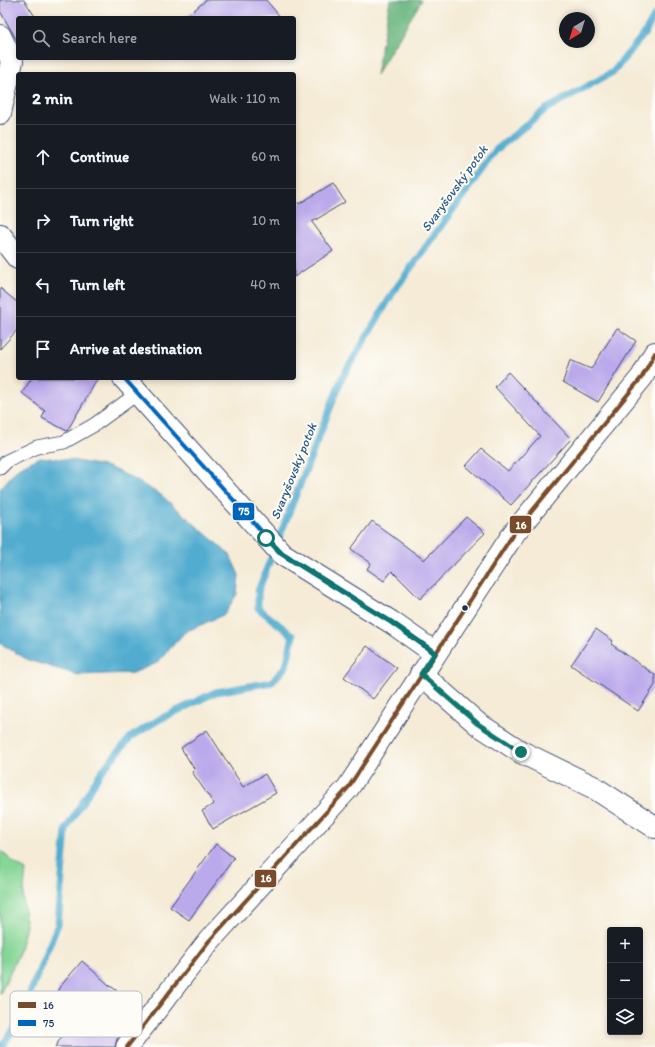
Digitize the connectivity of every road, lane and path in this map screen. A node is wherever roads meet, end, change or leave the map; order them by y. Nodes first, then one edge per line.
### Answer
1 (0, 36) edge
2 (0, 113) edge
3 (0, 235) edge
4 (16, 255) edge
5 (655, 353) edge
6 (131, 385) edge
7 (0, 468) edge
8 (435, 653) junction
9 (421, 674) junction
10 (655, 827) edge
11 (142, 1028) edge
12 (135, 1037) edge
13 (127, 1047) edge

1 - 2 street
3 - 4 street
5 - 8 street
6 - 7 lane
6 - 8 street
8 - 9 street
9 - 10 street
9 - 11 street
12 - 13 street

